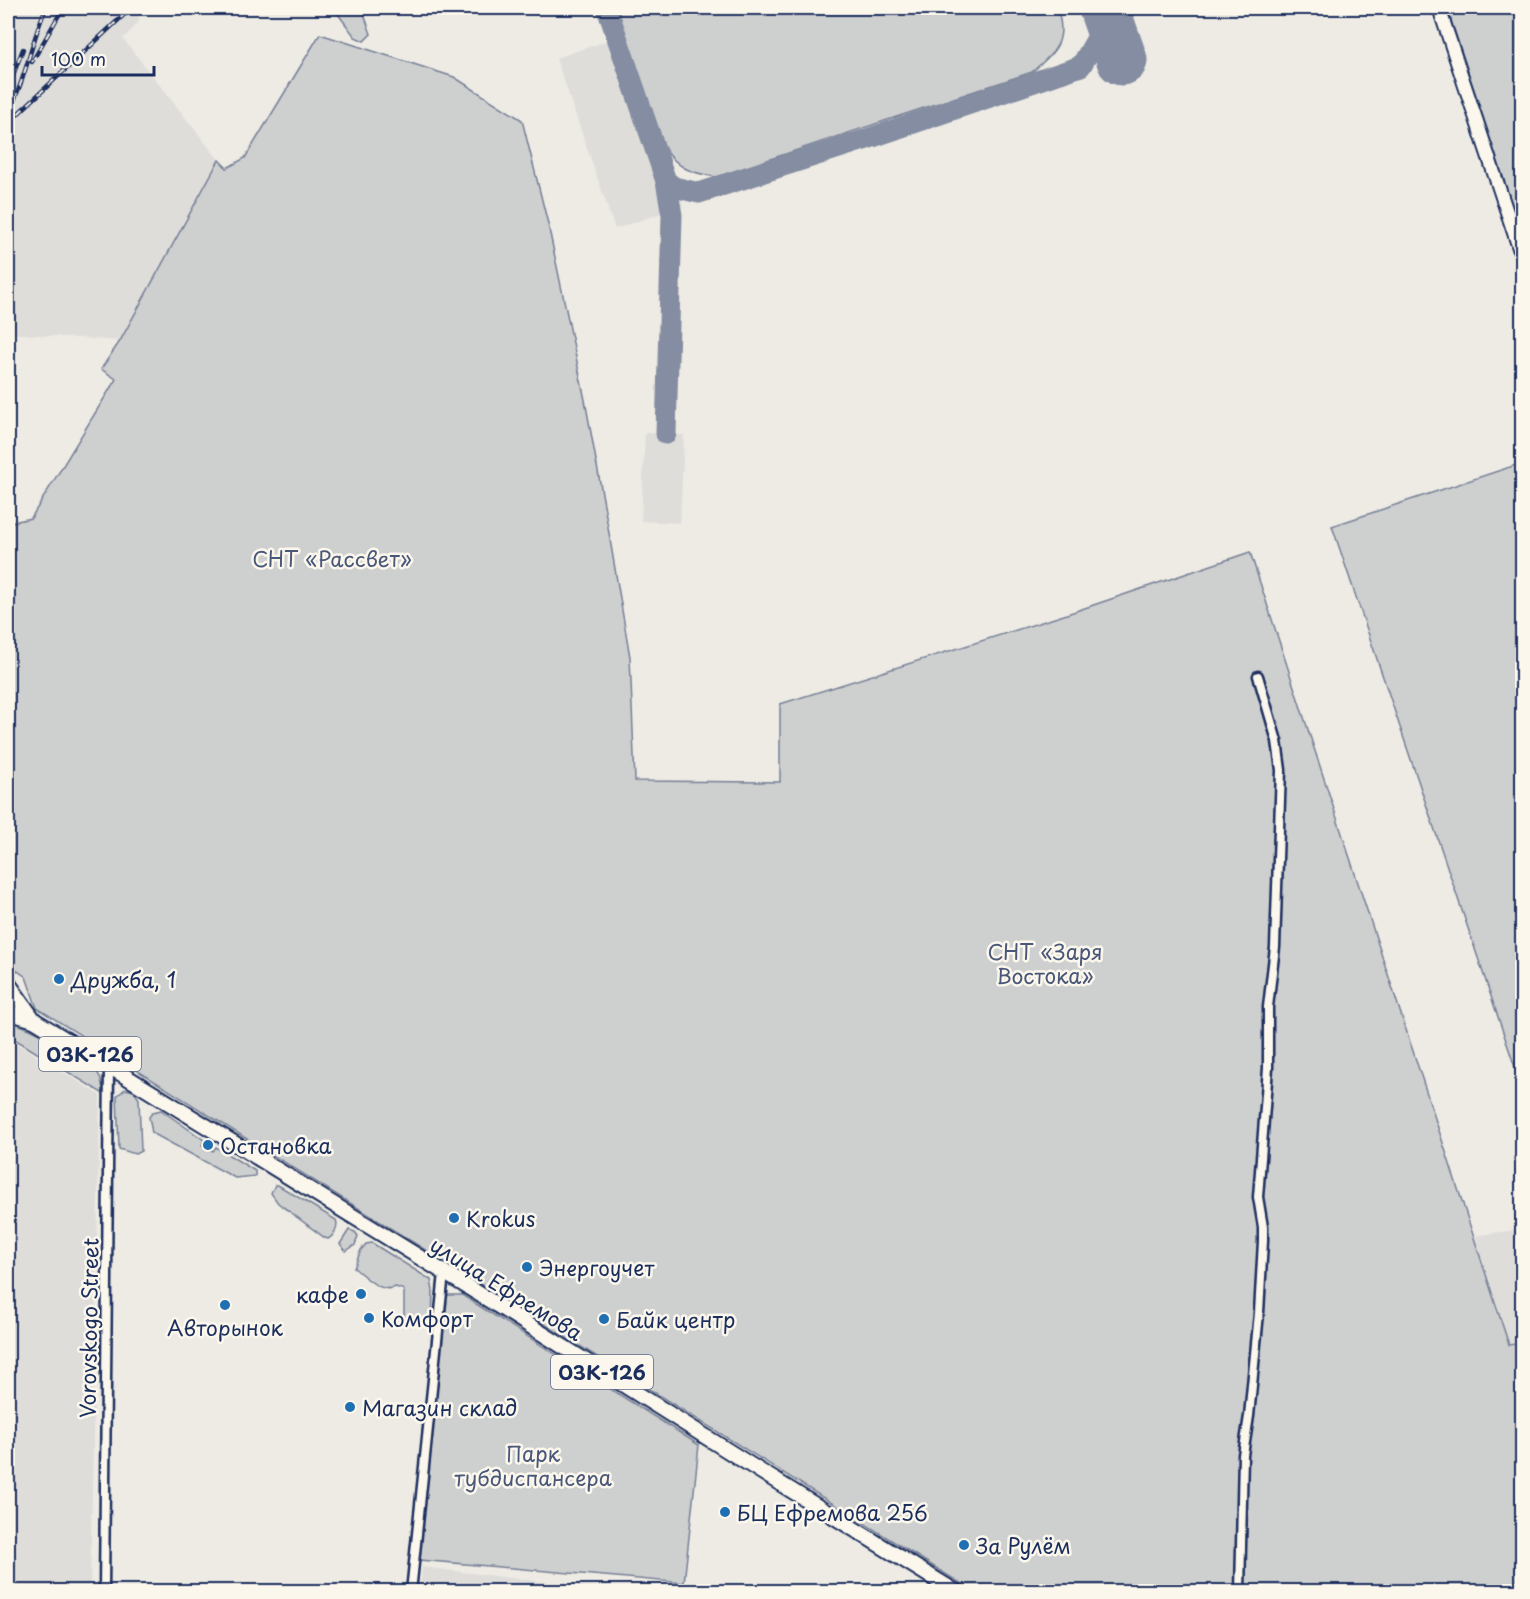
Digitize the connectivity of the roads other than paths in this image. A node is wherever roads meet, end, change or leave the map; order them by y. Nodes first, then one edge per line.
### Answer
1 (1439, 8) edge
2 (1522, 257) edge
3 (1258, 676) dead end
4 (8, 983) edge
5 (8, 1011) edge
6 (34, 1020) junction
7 (109, 1066) junction
8 (444, 1273) junction
9 (104, 1592) edge
10 (411, 1592) edge
11 (956, 1592) edge
12 (1240, 1592) edge

1 - 2 street
3 - 12 street
4 - 6 main road, улица Ефремова / 03К-126
5 - 6 main road, улица Ефремова / 03К-126
6 - 7 main road, улица Ефремова / 03К-126
7 - 8 main road, улица Ефремова / 03К-126
7 - 9 street, Vorovskogo Street
8 - 10 street
8 - 11 main road, улица Ефремова / 03К-126

